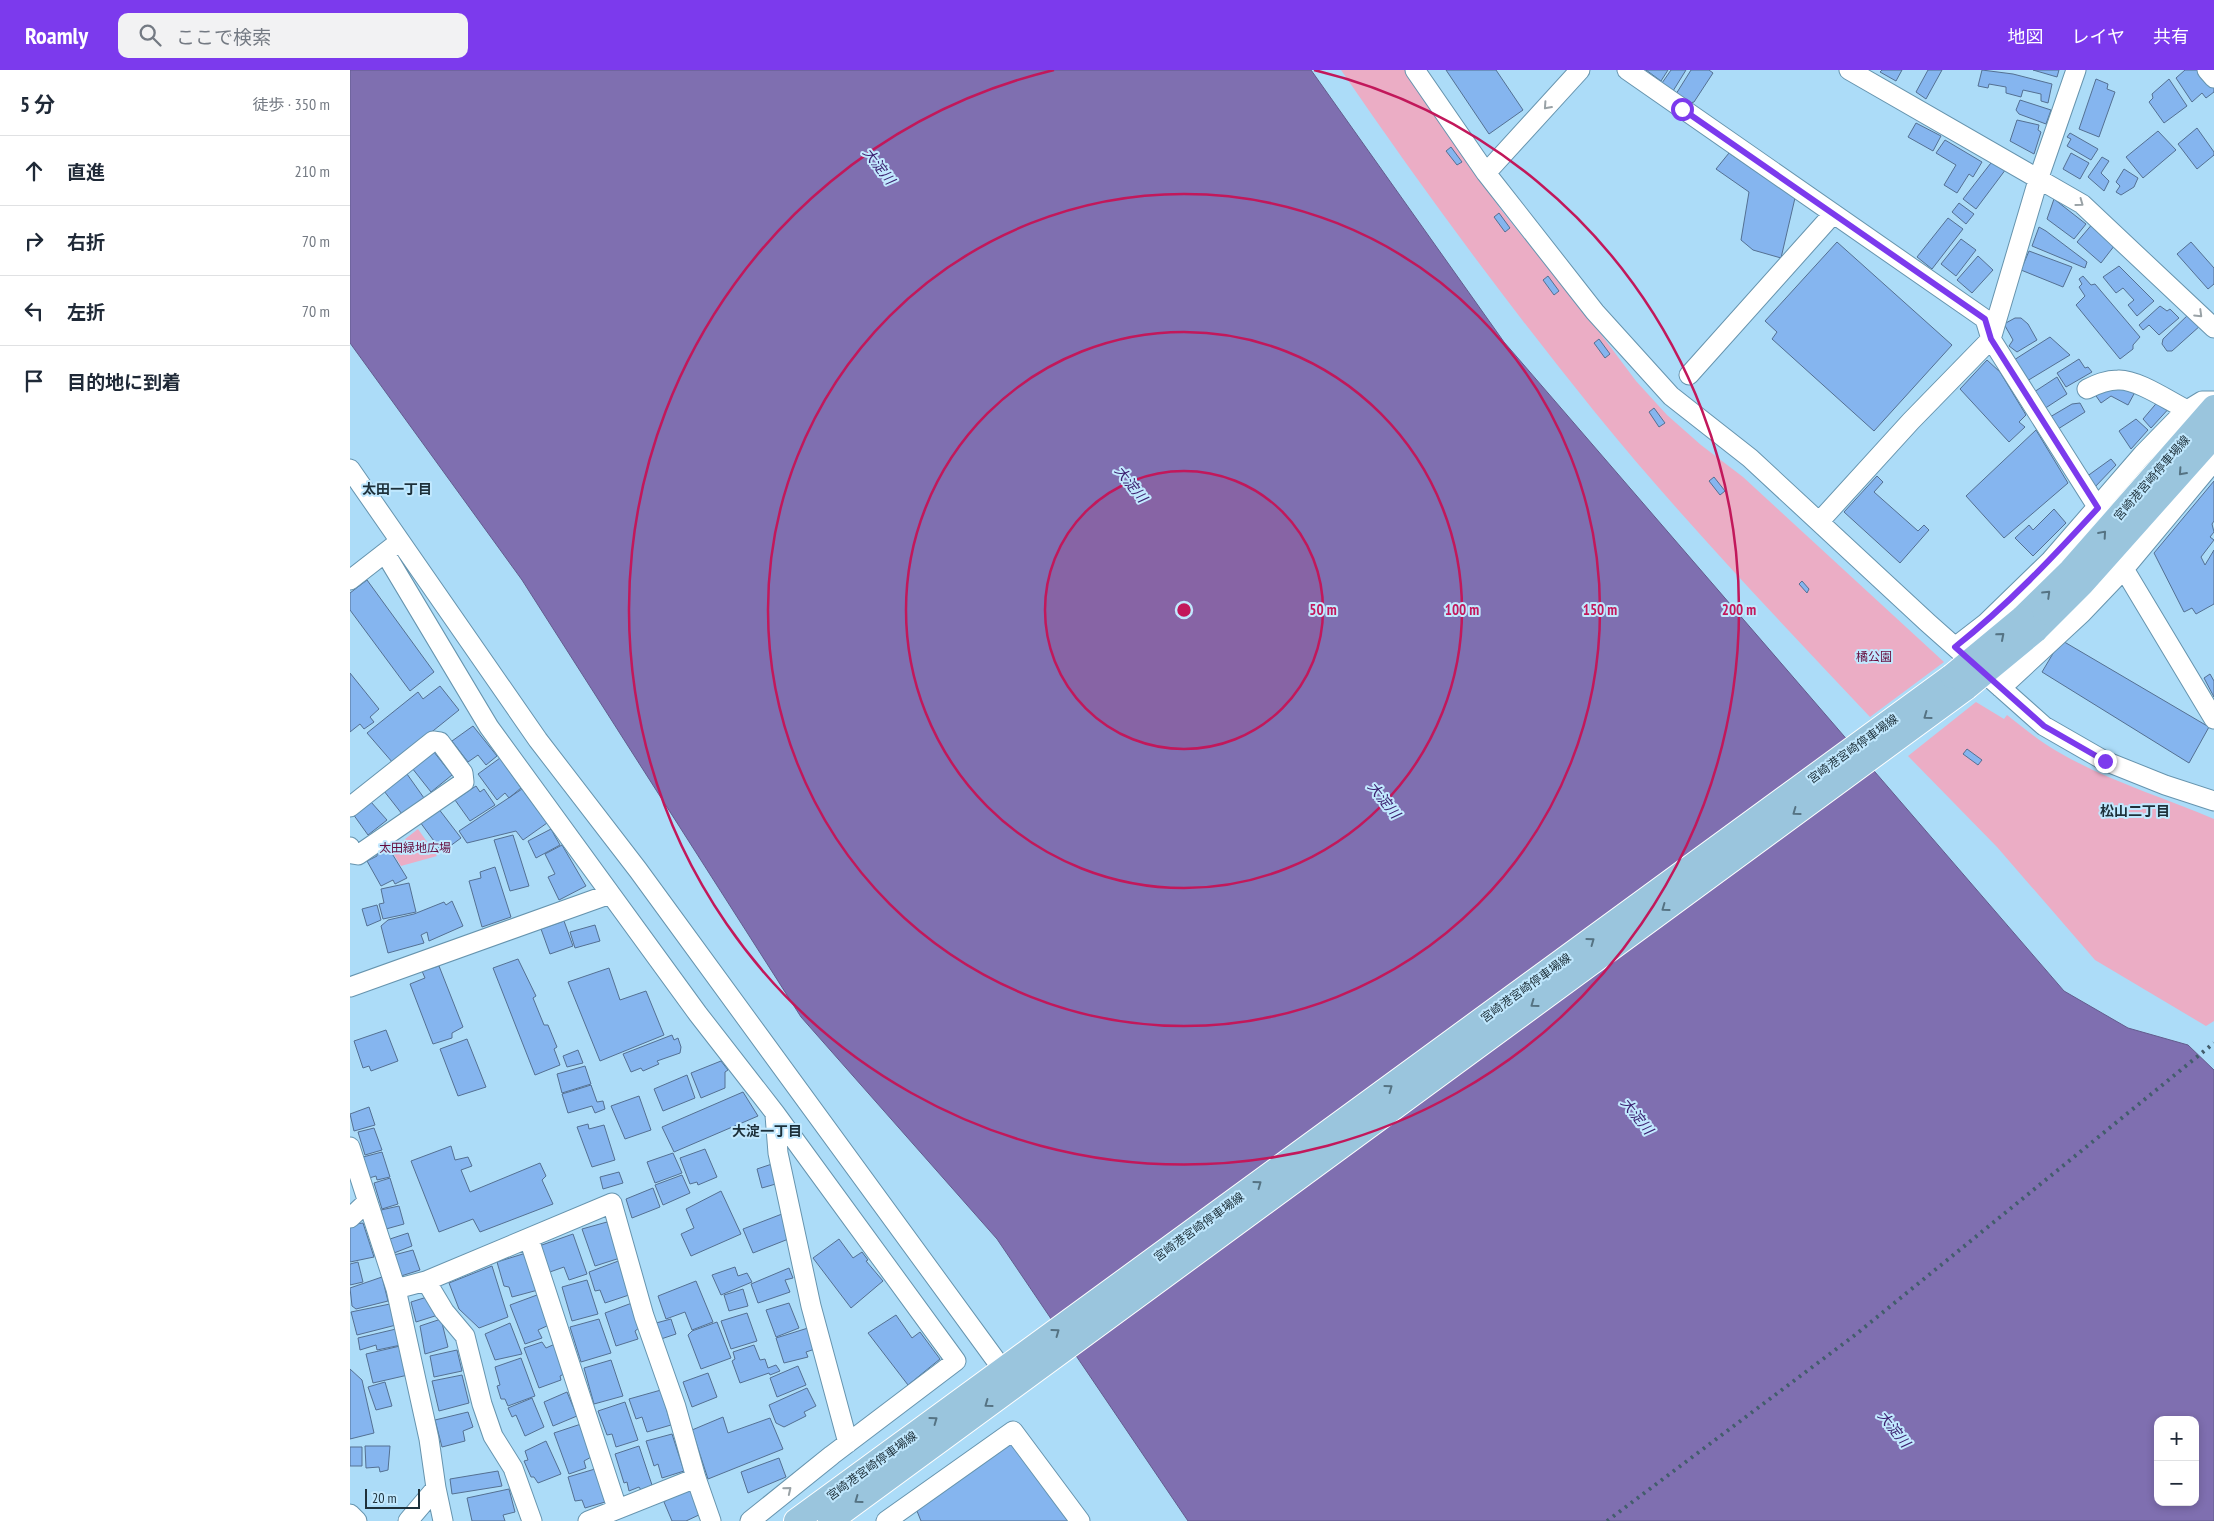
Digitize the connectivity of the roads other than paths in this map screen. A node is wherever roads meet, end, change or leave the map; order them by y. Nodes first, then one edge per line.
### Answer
1 (1415, 70) edge
2 (1580, 70) edge
3 (1627, 70) edge
4 (1849, 70) edge
5 (2076, 70) edge
6 (2207, 70) edge
7 (2214, 78) edge
8 (1486, 173) junction
9 (2039, 177) junction
10 (1833, 214) junction
11 (2214, 328) edge
12 (1991, 339) junction
13 (1689, 375) dead end
14 (2087, 389) dead end
15 (2214, 401) edge
16 (2214, 407) edge
17 (2187, 410) junction
18 (2214, 436) edge
19 (2214, 461) edge
20 (350, 469) edge
21 (2098, 508) junction
22 (1819, 522) junction
23 (400, 541) junction
24 (385, 554) junction
25 (2124, 569) junction
26 (2077, 577) junction
27 (350, 580) edge
28 (1955, 647) junction
29 (2001, 688) junction
30 (2214, 719) edge
31 (2214, 800) edge
32 (350, 807) edge
33 (350, 848) edge
34 (610, 894) junction
35 (350, 986) edge
36 (774, 1113) junction
37 (350, 1147) edge
38 (367, 1202) junction
39 (350, 1218) edge
40 (529, 1239) junction
41 (426, 1281) junction
42 (396, 1289) junction
43 (1016, 1368) junction
44 (848, 1443) junction
45 (696, 1478) junction
46 (436, 1488) junction
47 (617, 1508) junction
48 (350, 1514) edge
49 (357, 1521) edge
50 (408, 1521) edge
51 (443, 1521) edge
52 (532, 1521) edge
53 (588, 1521) edge
54 (711, 1521) edge
55 (750, 1521) edge
56 (796, 1521) edge
57 (830, 1521) edge
58 (886, 1521) edge
59 (1080, 1521) edge

1 - 8 street
2 -> 8 street
3 - 10 street
4 - 9 street
5 - 9 street
6 - 7 street
8 - 22 street
9 -> 11 street
9 - 12 street
10 - 12 street
10 - 13 street
12 - 21 street
12 - 22 street
14 - 17 street
15 - 17 street
26 -> 16 main road, 宮崎港宮崎停車場線
17 - 21 street
18 -> 26 main road, 宮崎港宮崎停車場線
19 - 25 street
20 - 23 street
21 - 28 street
22 - 28 street
23 - 24 street
23 - 43 street
24 - 27 street
24 - 34 street
25 - 29 street
25 - 30 street
26 - 43 main road, 宮崎港宮崎停車場線, bridge
28 - 29 street
29 - 31 street
32 - 33 street
34 - 35 street
34 - 36 street
36 - 44 street
36 - 44 street
37 - 38 street
38 - 39 street
38 - 42 street
40 - 41 street
40 - 45 street
40 - 47 street
41 - 42 street
41 - 52 street
42 - 46 street
56 -> 43 main road, 宮崎港宮崎停車場線
43 -> 57 main road, 宮崎港宮崎停車場線
55 -> 44 street
45 - 47 street
45 - 54 street
46 - 50 street
46 - 51 street
47 - 53 street
48 - 49 street
58 - 59 street

